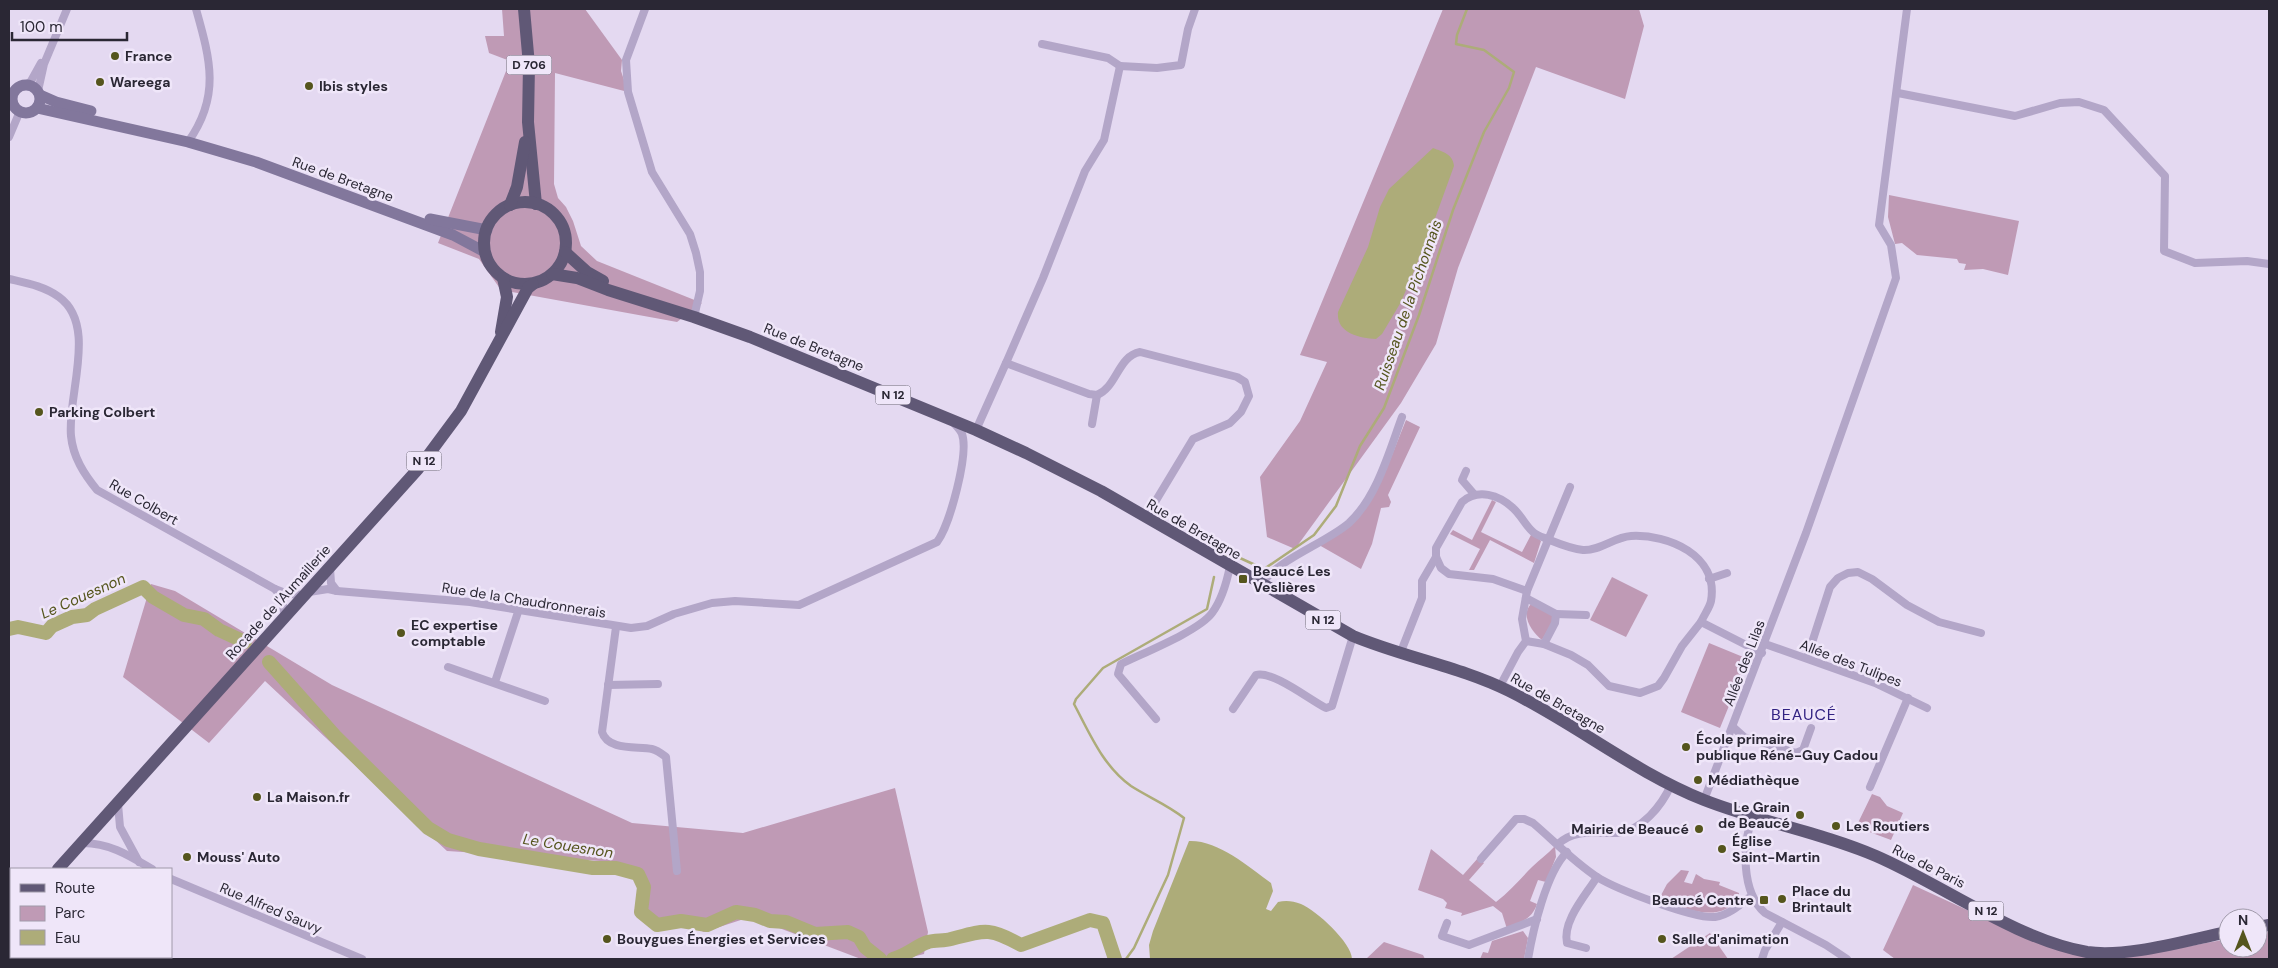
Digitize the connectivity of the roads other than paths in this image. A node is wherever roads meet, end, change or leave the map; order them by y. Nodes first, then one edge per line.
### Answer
1 (68, 9) edge
2 (196, 9) edge
3 (524, 9) edge
4 (645, 9) edge
5 (1195, 9) edge
6 (1907, 9) edge
7 (1042, 44) dead end
8 (49, 51) junction
9 (1120, 66) junction
10 (17, 87) edge
11 (39, 93) junction
12 (1898, 93) junction
13 (14, 105) edge
14 (37, 108) junction
15 (105, 115) junction
16 (86, 118) junction
17 (528, 122) junction
18 (9, 137) edge
19 (190, 139) junction
20 (536, 204) junction
21 (510, 205) junction
22 (486, 230) junction
23 (485, 252) junction
24 (565, 252) junction
25 (2269, 264) edge
26 (552, 274) junction
27 (9, 278) edge
28 (503, 278) junction
29 (532, 284) junction
30 (658, 305) junction
31 (694, 317) junction
32 (500, 340) junction
33 (1006, 362) junction
34 (1097, 395) junction
35 (1402, 417) dead end
36 (951, 419) junction
37 (1092, 424) dead end
38 (976, 430) junction
39 (1466, 472) dead end
40 (1570, 487) dead end
41 (1474, 494) junction
42 (1146, 517) junction
43 (1548, 539) junction
44 (1436, 557) junction
45 (1230, 566) junction
46 (330, 568) junction
47 (1727, 573) dead end
48 (1709, 579) junction
49 (1262, 585) junction
50 (276, 589) junction
51 (337, 591) junction
52 (307, 593) junction
53 (1526, 595) junction
54 (519, 609) junction
55 (1556, 614) junction
56 (1586, 615) dead end
57 (285, 618) junction
58 (1701, 622) junction
59 (616, 627) junction
60 (1981, 633) dead end
61 (1353, 636) junction
62 (1526, 641) junction
63 (1544, 644) junction
64 (1765, 644) junction
65 (1400, 654) junction
66 (1762, 654) junction
67 (1807, 658) junction
68 (448, 667) dead end
69 (495, 682) junction
70 (658, 684) dead end
71 (608, 685) junction
72 (1500, 686) junction
73 (1908, 698) junction
74 (545, 701) dead end
75 (1927, 708) dead end
76 (1233, 710) dead end
77 (1156, 719) dead end
78 (1733, 728) junction
79 (1811, 728) dead end
80 (1671, 785) junction
81 (1870, 787) dead end
82 (1704, 800) junction
83 (118, 804) junction
84 (1754, 816) junction
85 (83, 843) junction
86 (1558, 844) junction
87 (1567, 852) junction
88 (1482, 858) dead end
89 (139, 862) junction
90 (59, 868) edge
91 (150, 868) edge
92 (676, 871) dead end
93 (1597, 877) junction
94 (172, 879) edge
95 (1751, 896) junction
96 (1537, 919) junction
97 (1782, 922) junction
98 (1447, 923) dead end
99 (2218, 934) edge
100 (1586, 948) dead end
101 (362, 959) edge
102 (1528, 959) edge
103 (1762, 959) edge
104 (1847, 959) edge

1 - 8 street
2 - 19 street
3 - 17 main road, D 706
4 - 31 street
5 - 9 street
6 - 12 street, Allée des Lilas
7 - 9 street
8 - 10 street
8 - 11 street
9 - 33 street
10 - 11 main road
10 - 13 main road
11 - 14 main road
11 - 15 main road
12 - 25 street
12 - 64 street, Allée des Lilas
13 - 14 main road
13 - 18 street
14 - 16 main road
15 - 16 main road
15 - 19 main road
16 - 19 main road
17 - 20 main road, D 706
17 - 21 main road, D 706
19 - 22 main road, Rue de Bretagne
19 - 23 main road, Rue de Bretagne
20 - 21 main road
20 - 24 main road
21 - 22 main road
22 - 23 main road
23 - 28 main road
24 - 26 main road
24 - 30 main road, Rue de Bretagne / N 12
26 - 29 main road
26 - 30 main road, Rue de Bretagne / N 12
27 - 50 street, Rue Colbert
28 - 29 main road
28 - 32 main road, Rocade de l'Aumaillerie / N 12
29 - 32 main road, Rocade de l'Aumaillerie / N 12
30 - 31 main road, Rue de Bretagne / N 12
31 - 36 main road, Rue de Bretagne / N 12
32 - 46 main road, Rocade de l'Aumaillerie / N 12
33 - 34 street
33 - 38 street
34 - 37 street
34 - 42 street
35 - 49 street
36 - 38 main road, Rue de Bretagne / N 12
36 - 59 street, Rue de la Chaudronnerais
38 - 42 main road, Rue de Bretagne / N 12
39 - 41 street
40 - 43 street
41 - 43 street
41 - 44 street
42 - 45 main road, Rue de Bretagne / N 12
43 - 48 street
43 - 53 street
44 - 53 street
44 - 65 street
45 - 49 main road, Rue de Bretagne / N 12
45 - 77 street
46 - 51 street
46 - 52 main road, Rocade de l'Aumaillerie / N 12
47 - 48 street
48 - 58 street
49 - 61 main road, Rue de Bretagne / N 12
50 - 52 street, Rue Colbert
50 - 57 street
51 - 52 street, Rue de la Chaudronnerais
51 - 54 street, Rue de la Chaudronnerais
52 - 57 main road, Rocade de l'Aumaillerie / N 12
53 - 55 street
53 - 62 street
54 - 59 street, Rue de la Chaudronnerais
54 - 69 street
55 - 56 street
55 - 63 street
57 - 83 main road, Rocade de l'Aumaillerie / N 12
58 - 63 street
58 - 66 street
59 - 71 street
60 - 67 street
61 - 65 main road, Rue de Bretagne / N 12
61 - 76 street
62 - 63 street
62 - 72 street
64 - 66 street, Allée des Lilas
64 - 67 street, Allée des Tulipes
65 - 72 main road, Rue de Bretagne / N 12
66 - 78 street, Allée des Lilas
67 - 73 street, Allée des Tulipes
68 - 69 street
69 - 74 street
70 - 71 street
71 - 92 street
72 - 80 main road, Rue de Bretagne / N 12
73 - 75 street, Allée des Tulipes
73 - 81 street
78 - 79 street
78 - 82 street, Allée des Lilas
80 - 82 main road, Rue de Bretagne / N 12
80 - 86 street
82 - 84 main road, Rue de Paris / N 12
83 - 85 main road, Rocade de l'Aumaillerie / N 12
83 - 89 street
84 - 95 street
84 - 99 main road, Rue de Paris / N 12
85 - 89 street
85 - 90 main road, Rocade de l'Aumaillerie / N 12
86 - 87 street
86 - 88 street
87 - 93 street
87 - 96 street
89 - 91 street
93 - 95 street
93 - 100 street
94 - 101 street, Rue Alfred Sauvy
95 - 97 street
96 - 98 street
96 - 102 street
97 - 103 street
97 - 104 street

